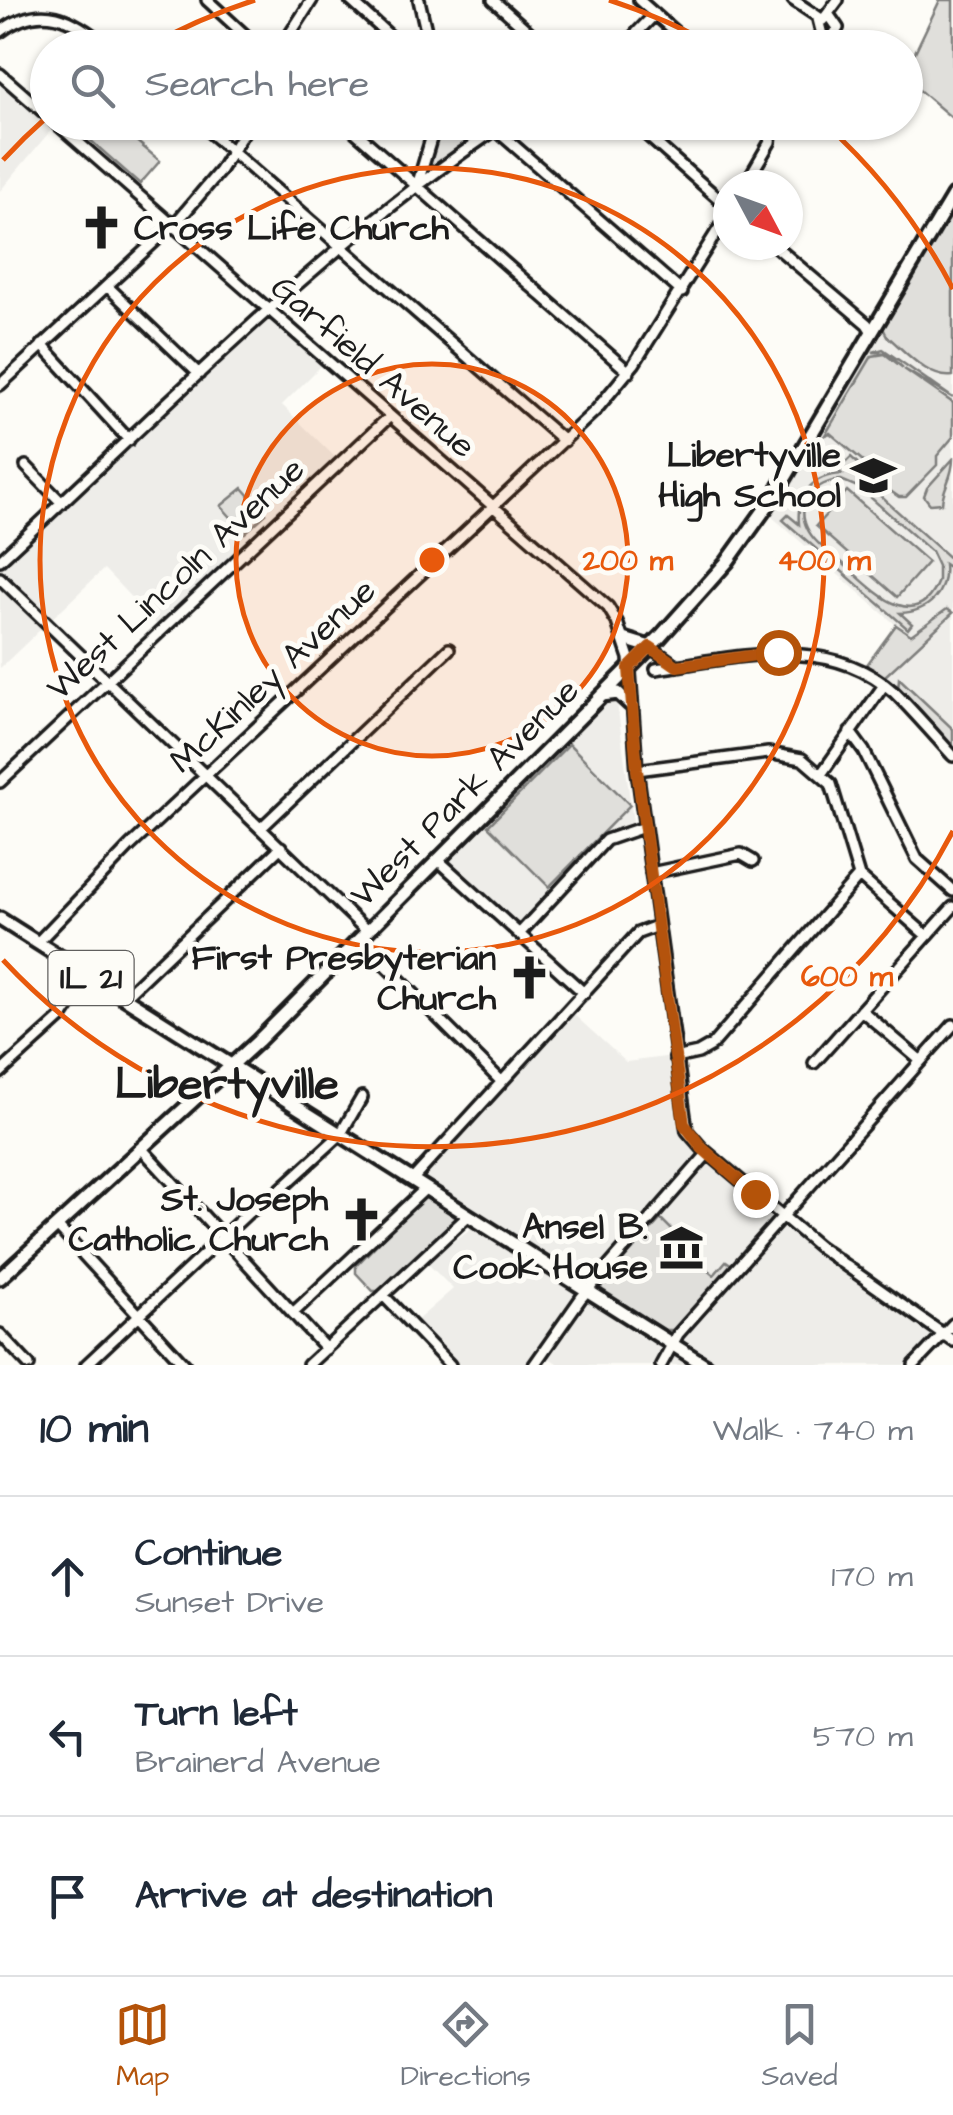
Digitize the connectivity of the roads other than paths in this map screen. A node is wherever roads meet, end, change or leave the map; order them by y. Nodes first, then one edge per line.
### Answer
1 (207, 0) edge
2 (312, 0) edge
3 (350, 0) edge
4 (420, 0) edge
5 (493, 0) edge
6 (639, 0) edge
7 (793, 0) edge
8 (838, 0) edge
9 (654, 14) junction
10 (87, 30) edge
11 (240, 30) edge
12 (293, 30) edge
13 (383, 30) edge
14 (426, 30) edge
15 (527, 30) edge
16 (639, 30) edge
17 (672, 30) edge
18 (0, 32) edge
19 (0, 74) edge
20 (30, 100) edge
21 (75, 140) edge
22 (218, 140) edge
23 (239, 140) edge
24 (365, 140) edge
25 (431, 140) edge
26 (482, 140) edge
27 (507, 140) edge
28 (653, 140) edge
29 (770, 140) edge
30 (232, 152) junction
31 (754, 170) edge
32 (417, 186) junction
33 (713, 193) edge
34 (953, 196) edge
35 (172, 226) junction
36 (713, 239) edge
37 (341, 246) junction
38 (792, 260) edge
39 (107, 286) junction
40 (682, 292) junction
41 (266, 311) junction
42 (872, 332) junction
43 (42, 346) junction
44 (629, 372) junction
45 (199, 374) junction
46 (0, 384) edge
47 (389, 416) junction
48 (130, 440) junction
49 (564, 441) junction
50 (26, 466) dead end
51 (62, 504) junction
52 (492, 508) junction
53 (0, 560) edge
54 (0, 578) edge
55 (660, 637) junction
56 (624, 639) junction
57 (650, 647) junction
58 (449, 649) dead end
59 (663, 654) junction
60 (677, 666) junction
61 (629, 668) junction
62 (656, 669) dead end
63 (107, 681) junction
64 (884, 685) junction
65 (602, 695) junction
66 (630, 704) junction
67 (850, 732) junction
68 (953, 756) edge
69 (637, 770) junction
70 (822, 773) junction
71 (206, 776) junction
72 (0, 782) edge
73 (644, 827) junction
74 (261, 828) junction
75 (281, 847) junction
76 (438, 860) junction
77 (754, 861) dead end
78 (651, 873) junction
79 (859, 876) junction
80 (953, 892) edge
81 (953, 907) edge
82 (0, 919) edge
83 (658, 926) junction
84 (520, 934) junction
85 (363, 935) junction
86 (928, 936) junction
87 (38, 943) junction
88 (89, 977) junction
89 (584, 993) junction
90 (123, 998) junction
91 (861, 1010) junction
92 (953, 1025) edge
93 (943, 1036) junction
94 (953, 1046) edge
95 (675, 1058) junction
96 (921, 1061) junction
97 (814, 1063) dead end
98 (230, 1066) junction
99 (0, 1073) edge
100 (501, 1081) junction
101 (362, 1097) dead end
102 (340, 1135) junction
103 (142, 1149) junction
104 (708, 1154) junction
105 (412, 1180) junction
106 (426, 1189) junction
107 (468, 1216) junction
108 (783, 1217) junction
109 (57, 1226) junction
110 (222, 1238) junction
111 (0, 1278) edge
112 (587, 1291) junction
113 (383, 1296) junction
114 (293, 1313) junction
115 (139, 1315) junction
116 (953, 1324) edge
117 (0, 1334) edge
118 (943, 1335) junction
119 (953, 1341) edge
120 (673, 1344) junction
121 (326, 1349) junction
122 (29, 1365) edge
123 (86, 1365) edge
124 (185, 1365) edge
125 (308, 1365) edge
126 (450, 1365) edge
127 (534, 1365) edge
128 (662, 1365) edge
129 (705, 1365) edge
130 (914, 1365) edge

1 - 11 street
2 - 12 street
3 - 13 street
4 - 14 street
5 - 15 street
6 - 9 street
7 - 8 street
9 - 16 street
9 - 17 street
10 - 18 street
19 - 20 street
21 - 35 street, Garfield Avenue
22 - 30 street
23 - 30 street
24 - 32 street
25 - 32 street
26 - 32 street
27 - 40 street
28 - 33 street
29 - 31 street
30 - 35 street
30 - 37 street
32 - 37 street
32 - 44 street
34 - 42 main road, West Park Avenue
35 - 39 street
35 - 41 street, Garfield Avenue
36 - 40 street, McKinley Avenue
37 - 41 street
37 - 49 street
38 - 42 street
39 - 43 street
39 - 45 street
40 - 44 street, McKinley Avenue
41 - 45 street
41 - 47 street, Garfield Avenue
42 - 55 main road, West Park Avenue
43 - 46 street
43 - 48 street
44 - 49 street, McKinley Avenue
45 - 48 street
47 - 52 street, Garfield Avenue
47 - 63 street, West Lincoln Avenue
48 - 51 street
49 - 52 street, McKinley Avenue
50 - 51 street
51 - 53 street
52 - 56 street, Garfield Avenue
52 - 71 street, McKinley Avenue
54 - 63 street
55 - 57 main road, West Park Avenue
55 - 59 street
56 - 57 main road
56 - 61 street, Garfield Avenue
57 - 59 street
57 - 61 main road, West Park Avenue
58 - 74 street
59 - 60 street
60 - 62 street
60 - 64 street
61 - 65 main road, West Park Avenue
61 - 66 street, Garfield Avenue
63 - 71 street
63 - 72 street, West Lincoln Avenue
64 - 67 street
64 - 68 street
65 - 66 main road
65 - 76 main road, West Park Avenue
66 - 69 street, Garfield Avenue
67 - 70 street
67 - 80 street
69 - 70 street
69 - 73 street, Garfield Avenue
70 - 79 street
71 - 74 street
71 - 87 street, McKinley Avenue
73 - 78 street, Garfield Avenue
73 - 84 street
74 - 75 street
75 - 85 street
75 - 90 street
76 - 84 street
76 - 85 main road, West Park Avenue
77 - 78 street
78 - 83 street, Garfield Avenue
79 - 86 street
79 - 95 street
81 - 86 street
82 - 87 main road, IL 21
83 - 89 street
83 - 95 street, Garfield Avenue
84 - 89 street
85 - 98 main road, West Park Avenue
85 - 100 street
86 - 91 street
87 - 88 main road, IL 21
88 - 90 main road, IL 21
88 - 99 street
89 - 100 street
90 - 98 main road, IL 21
91 - 96 street
91 - 97 street
92 - 93 street
93 - 94 street
93 - 96 street
95 - 104 street, Garfield Avenue
96 - 108 street
98 - 102 main road, IL 21
98 - 103 main road, West Park Avenue
100 - 105 street
101 - 102 street
102 - 105 main road, IL 21
102 - 110 street
103 - 109 main road, West Park Avenue
103 - 110 street
104 - 108 street, Garfield Avenue
104 - 112 street
105 - 106 main road, IL 21
106 - 107 main road, IL 21
106 - 114 street
107 - 112 main road, IL 21
107 - 113 street
108 - 118 street, Garfield Avenue
108 - 120 street
109 - 111 main road, West Park Avenue
109 - 115 street
110 - 114 street
110 - 115 street
112 - 120 main road, IL 21
112 - 127 street
113 - 121 street
113 - 126 street
114 - 121 street
115 - 123 street
115 - 124 street
116 - 118 street
117 - 122 street
118 - 119 street, Garfield Avenue
118 - 130 street
120 - 128 street
120 - 129 main road, IL 21
121 - 125 street

